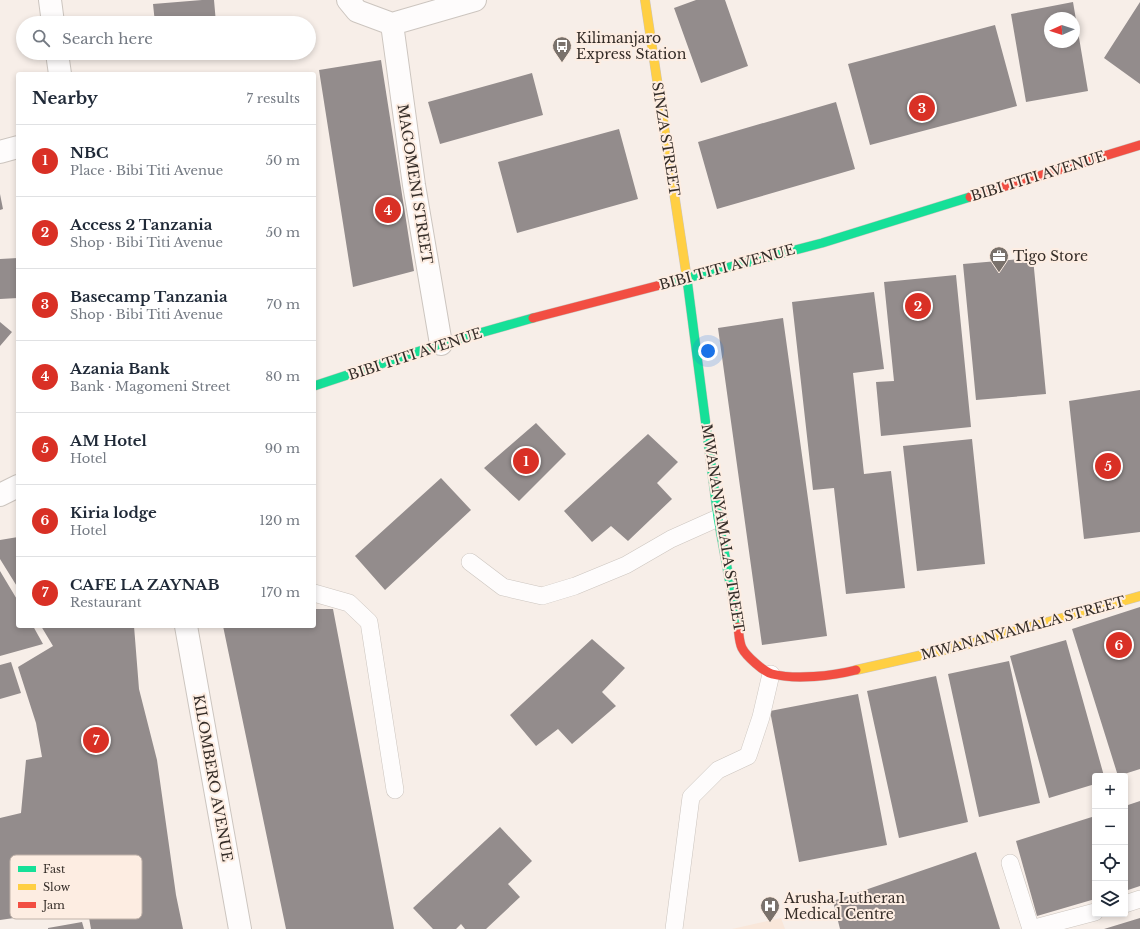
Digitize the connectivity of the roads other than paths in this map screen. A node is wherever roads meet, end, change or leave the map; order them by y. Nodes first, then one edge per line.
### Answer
1 (50, 0) edge
2 (348, 0) edge
3 (475, 0) edge
4 (645, 0) edge
5 (52, 16) edge
6 (392, 24) junction
7 (58, 60) edge
8 (60, 72) edge
9 (1140, 145) edge
10 (16, 148) edge
11 (0, 152) edge
12 (687, 278) junction
13 (441, 344) junction
14 (316, 385) edge
15 (16, 487) edge
16 (0, 495) edge
17 (718, 518) junction
18 (470, 562) dead end
19 (316, 594) edge
20 (1140, 596) edge
21 (186, 628) edge
22 (771, 674) junction
23 (395, 790) dead end
24 (1010, 863) dead end
25 (1140, 900) edge
26 (1128, 903) edge
27 (1092, 913) edge
28 (240, 929) edge
29 (674, 929) edge

1 - 5 street
2 - 6 street
3 - 6 street
4 - 12 street, SINZA STREET
6 - 13 street, MAGOMENI STREET
7 - 8 street
9 - 12 street, BIBI TITI AVENUE
10 - 11 street
12 - 13 street, BIBI TITI AVENUE
12 - 17 street, MWANANYAMALA STREET
13 - 14 street, BIBI TITI AVENUE
15 - 16 street
17 - 18 lane
17 - 22 street, MWANANYAMALA STREET
19 - 23 lane
20 - 22 street, MWANANYAMALA STREET
21 - 28 street, KILOMBERO AVENUE
22 - 29 lane
24 - 27 lane
25 - 26 lane

